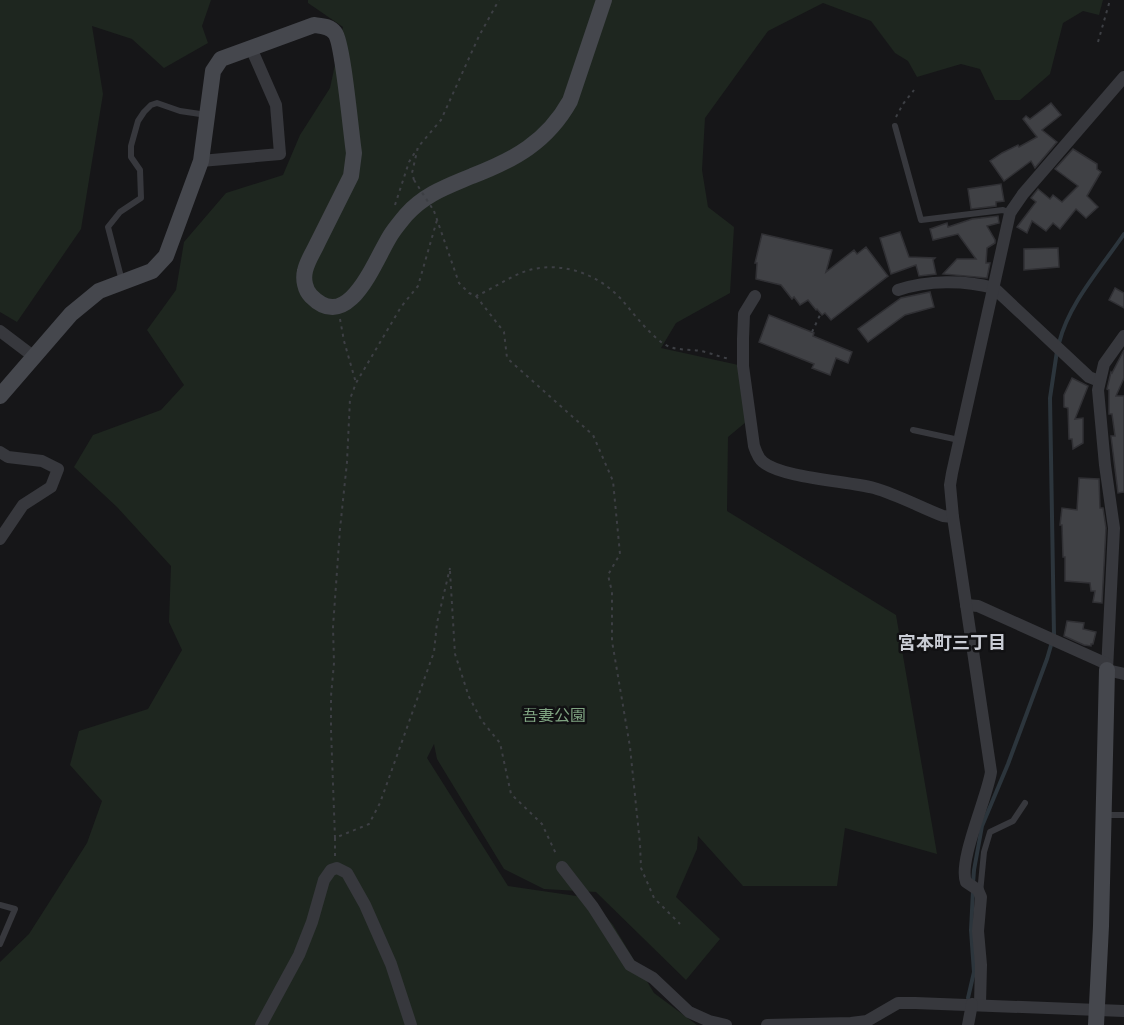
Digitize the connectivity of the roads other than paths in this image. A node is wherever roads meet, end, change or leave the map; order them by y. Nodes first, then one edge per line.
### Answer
1 (604, 0) edge
2 (251, 48) junction
3 (1124, 77) edge
4 (207, 115) junction
5 (895, 126) road end
6 (201, 161) junction
7 (1010, 213) junction
8 (122, 282) junction
9 (994, 288) junction
10 (898, 290) dead end
11 (755, 296) dead end
12 (0, 331) edge
13 (1124, 336) edge
14 (33, 356) junction
15 (1099, 381) junction
16 (0, 396) edge
17 (913, 430) dead end
18 (959, 440) junction
19 (0, 452) edge
20 (1119, 516) edge
21 (953, 517) junction
22 (0, 539) edge
23 (1118, 562) edge
24 (966, 605) junction
25 (1107, 667) junction
26 (1124, 674) edge
27 (1025, 802) dead end
28 (1104, 815) junction
29 (1124, 815) edge
30 (562, 867) road end
31 (976, 890) junction
32 (0, 905) edge
33 (0, 944) edge
34 (976, 1004) junction
35 (1124, 1011) edge
36 (1096, 1017) edge
37 (868, 1023) edge
38 (261, 1025) edge
39 (411, 1025) edge
40 (726, 1025) edge
41 (767, 1025) edge
42 (968, 1025) edge

1 - 2 street
2 - 4 street
2 - 6 street
3 - 7 street
4 - 6 street
4 - 8 lane
5 - 7 lane
6 - 8 street
7 - 9 street
8 - 14 street
9 - 10 street
9 - 15 street
9 - 18 street
11 - 21 street
12 - 14 street
13 - 15 street
14 - 16 street
15 - 20 street
17 - 18 lane
18 - 21 street
19 - 22 street
20 - 23 street
21 - 24 street
23 - 25 street
24 - 25 street
24 - 31 street
25 - 26 street
25 - 28 street
27 - 31 lane
28 - 29 lane
28 - 36 street
30 - 40 street
31 - 34 street
32 - 33 lane
34 - 36 street
34 - 37 street
34 - 42 street
35 - 36 street
37 - 41 street
38 - 39 street

